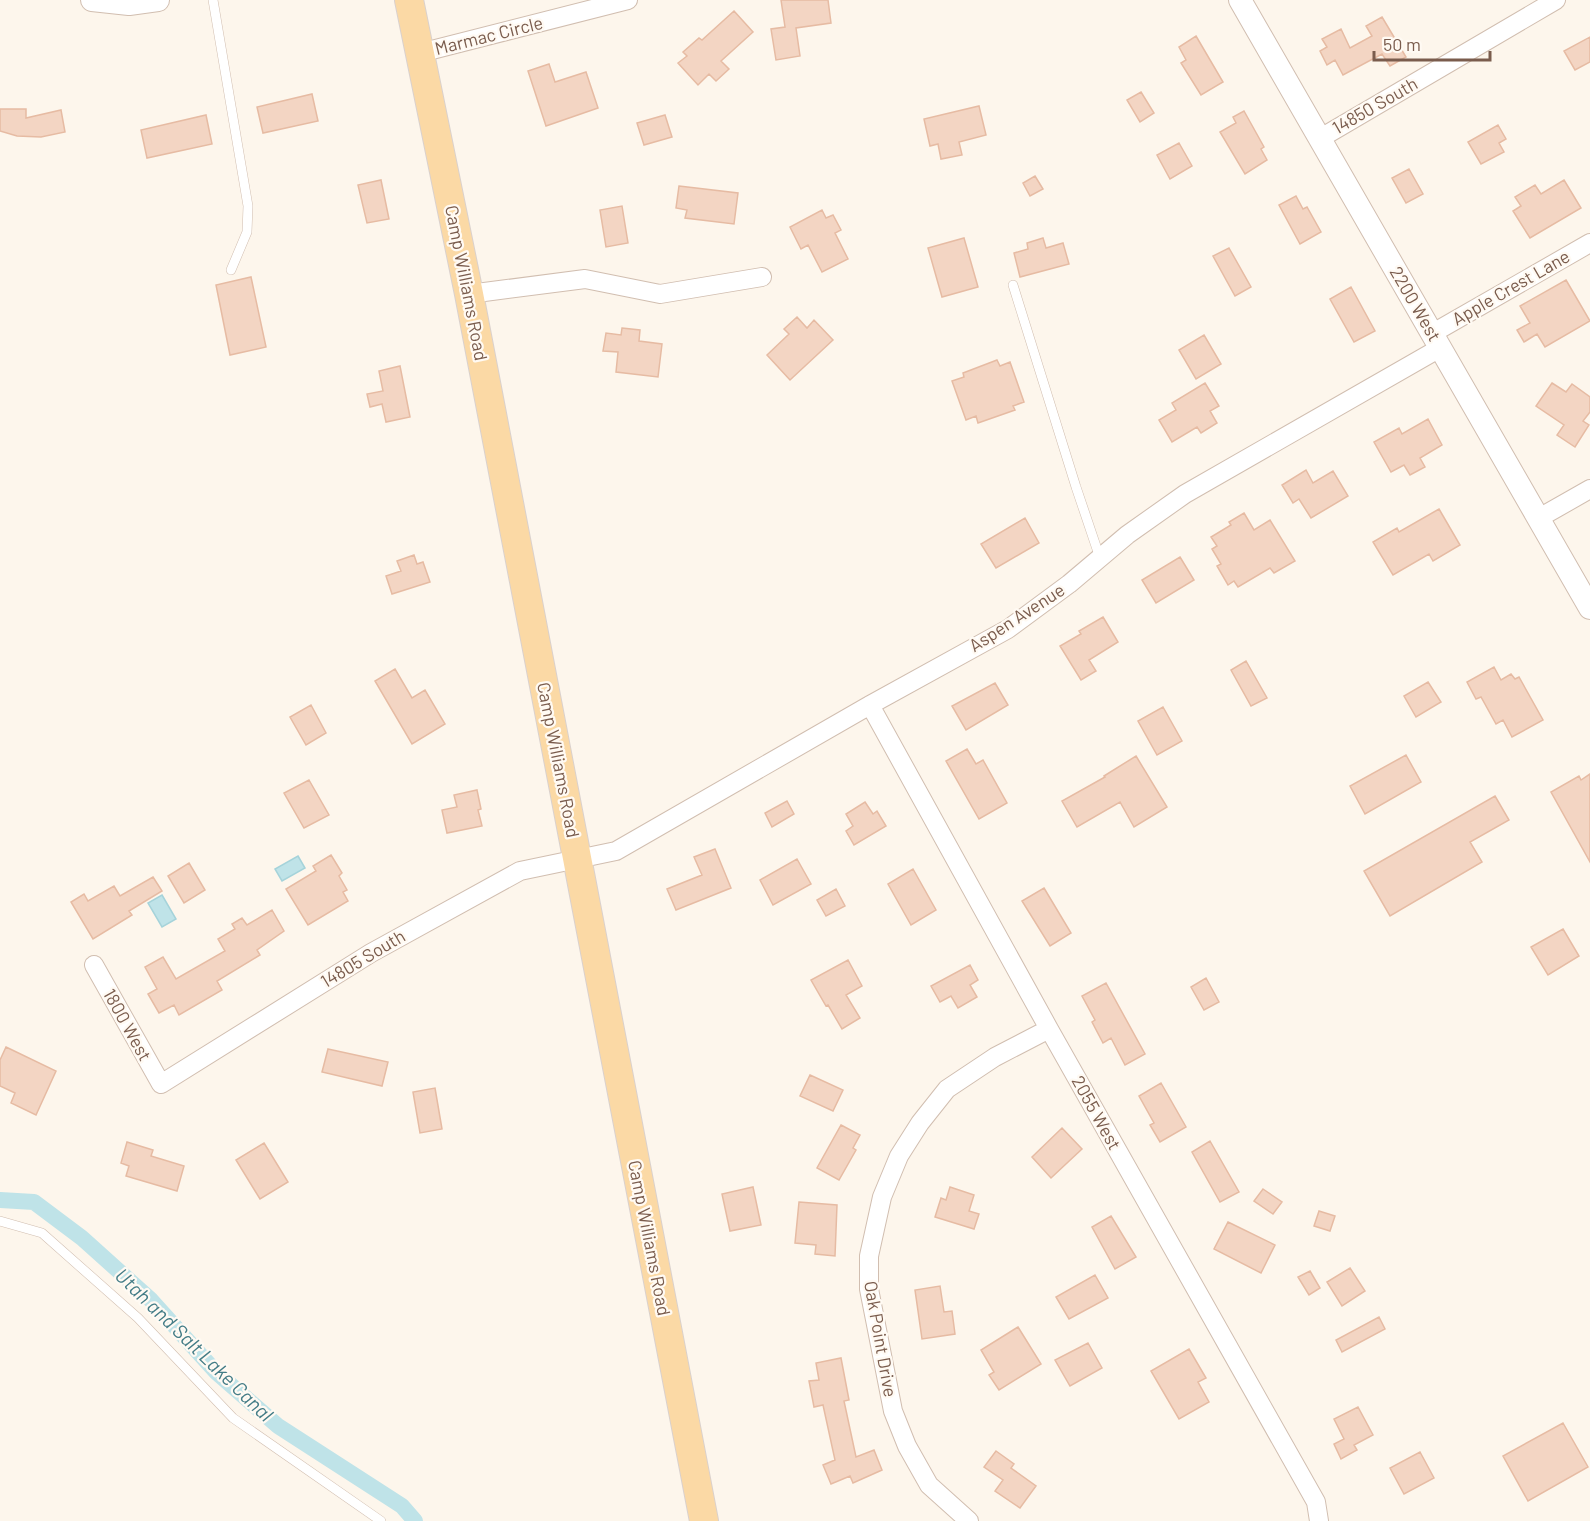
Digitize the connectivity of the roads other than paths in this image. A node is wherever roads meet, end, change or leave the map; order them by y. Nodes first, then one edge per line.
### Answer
1 (92, 0) edge
2 (158, 0) edge
3 (213, 0) edge
4 (409, 0) edge
5 (628, 0) edge
6 (1240, 0) edge
7 (1556, 0) edge
8 (420, 53) junction
9 (1319, 139) junction
10 (1590, 243) edge
11 (231, 270) dead end
12 (762, 277) dead end
13 (1012, 285) dead end
14 (469, 294) junction
15 (1436, 340) junction
16 (1590, 489) edge
17 (1539, 518) junction
18 (1100, 558) junction
19 (1590, 608) edge
20 (870, 705) junction
21 (577, 859) junction
22 (94, 965) dead end
23 (1049, 1029) junction
24 (161, 1084) joint
25 (0, 1221) edge
26 (381, 1521) edge
27 (704, 1521) edge
28 (969, 1521) edge
29 (1319, 1521) edge

1 - 2 street
3 - 11 lane
4 - 8 main road, Camp Williams Road
5 - 8 street, Marmac Circle
6 - 9 street, 2200 West
7 - 9 street, 14850 South
8 - 14 main road, Camp Williams Road
9 - 15 street, 2200 West
10 - 15 street, Apple Crest Lane
12 - 14 street
13 - 18 lane
14 - 21 main road, Camp Williams Road
15 - 17 street, 2200 West
15 - 18 street, Aspen Avenue
16 - 17 street
17 - 19 street, 2200 West
18 - 20 street, Aspen Avenue
20 - 21 street, Aspen Avenue
20 - 23 street, 2055 West
21 - 24 street, 14805 South
21 - 27 main road, Camp Williams Road
22 - 24 street, 1800 West
23 - 28 street, Oak Point Drive
23 - 29 street, 2055 West
25 - 26 lane

